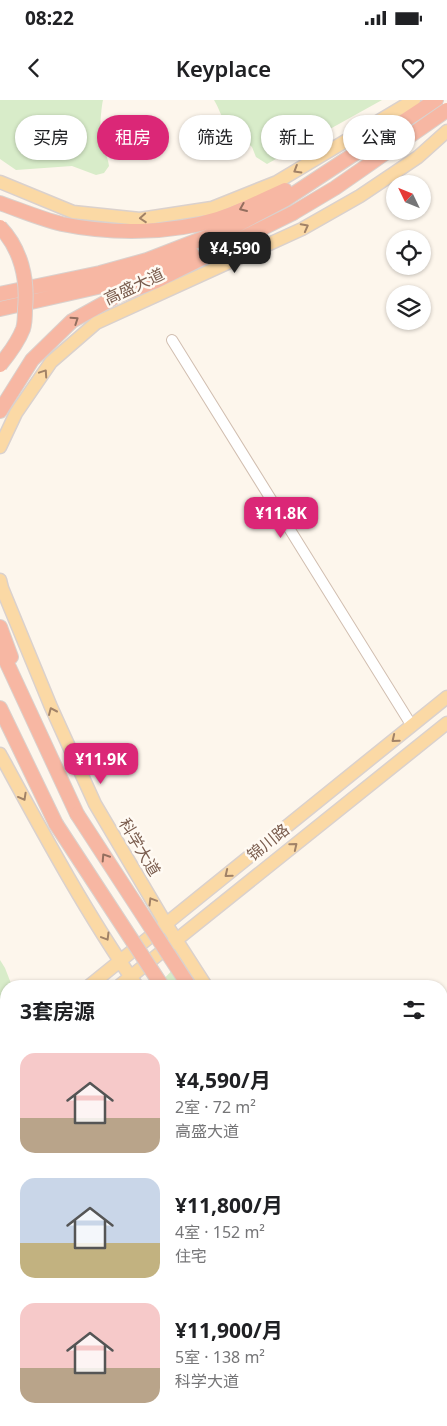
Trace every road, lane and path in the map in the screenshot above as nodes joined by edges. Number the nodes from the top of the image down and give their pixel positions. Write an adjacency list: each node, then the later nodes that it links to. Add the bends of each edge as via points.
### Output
1 (414, 100): 6 (main road, one-way to 6, via 277,182 212,208 140,219 73,212)
2 (437, 100): 4 (main road, via 446,109); 5 (highway, 高盛大道)
3 (447, 110): 9 (highway, 高盛大道, bridge, via 336,188)
4 (445, 134): 20 (main road, 高盛大道, one-way to 4, via 51,362 96,323 302,229 360,196 418,157)
5 (320, 176): 10 (highway, one-way to 10); 12 (highway, 高盛大道, via 286,199)
6 (0, 182)
7 (0, 203): 10 (highway, via 61,223 104,230 175,228)
8 (0, 208): 10 (highway, via 46,226 91,238 140,239 177,233)
9 (293, 213): 12 (highway, 高盛大道); 16 (highway, one-way to 9, via 72,321 117,296 156,281)
10 (218, 219)
11 (0, 226): 17 (highway, bridge, via 10,237 23,268 27,292 24,328)
12 (148, 266): 13 (highway, 高盛大道); 14 (highway, 高盛大道, via 102,286)
13 (0, 294)
14 (0, 309)
15 (172, 340): 30 (street)
16 (32, 360): 18 (highway); 19 (highway)
17 (0, 365)
18 (0, 391)
19 (0, 411)
20 (16, 413): 21 (main road); 22 (main road)
21 (0, 428)
22 (0, 447)
23 (0, 580): 32 (main road, 科学大道, one-way to 23, via 95,804 51,707)
24 (0, 626): 28 (highway)
25 (0, 648): 28 (highway, 科学大道)
26 (447, 697): 30 (main road, 锦川路)
27 (0, 708): 38 (highway, bridge, via 56,824)
28 (32, 714): 39 (highway, 科学大道, one-way to 28, bridge, via 77,814)
29 (447, 723): 33 (main road, 锦川路, one-way to 29)
30 (412, 726): 32 (main road, 锦川路, one-way to 32)
31 (0, 754): 34 (main road, one-way to 34)
32 (166, 924): 33 (main road, 科学大道); 34 (main road, 锦川路)
33 (176, 940): 37 (main road, 锦川路); 40 (main road, 科学大道)
34 (120, 961): 35 (main road, 锦川路); 36 (main road)
35 (96, 980)
36 (133, 980)
37 (136, 980)
38 (158, 980)
39 (184, 980)
40 (202, 980)

